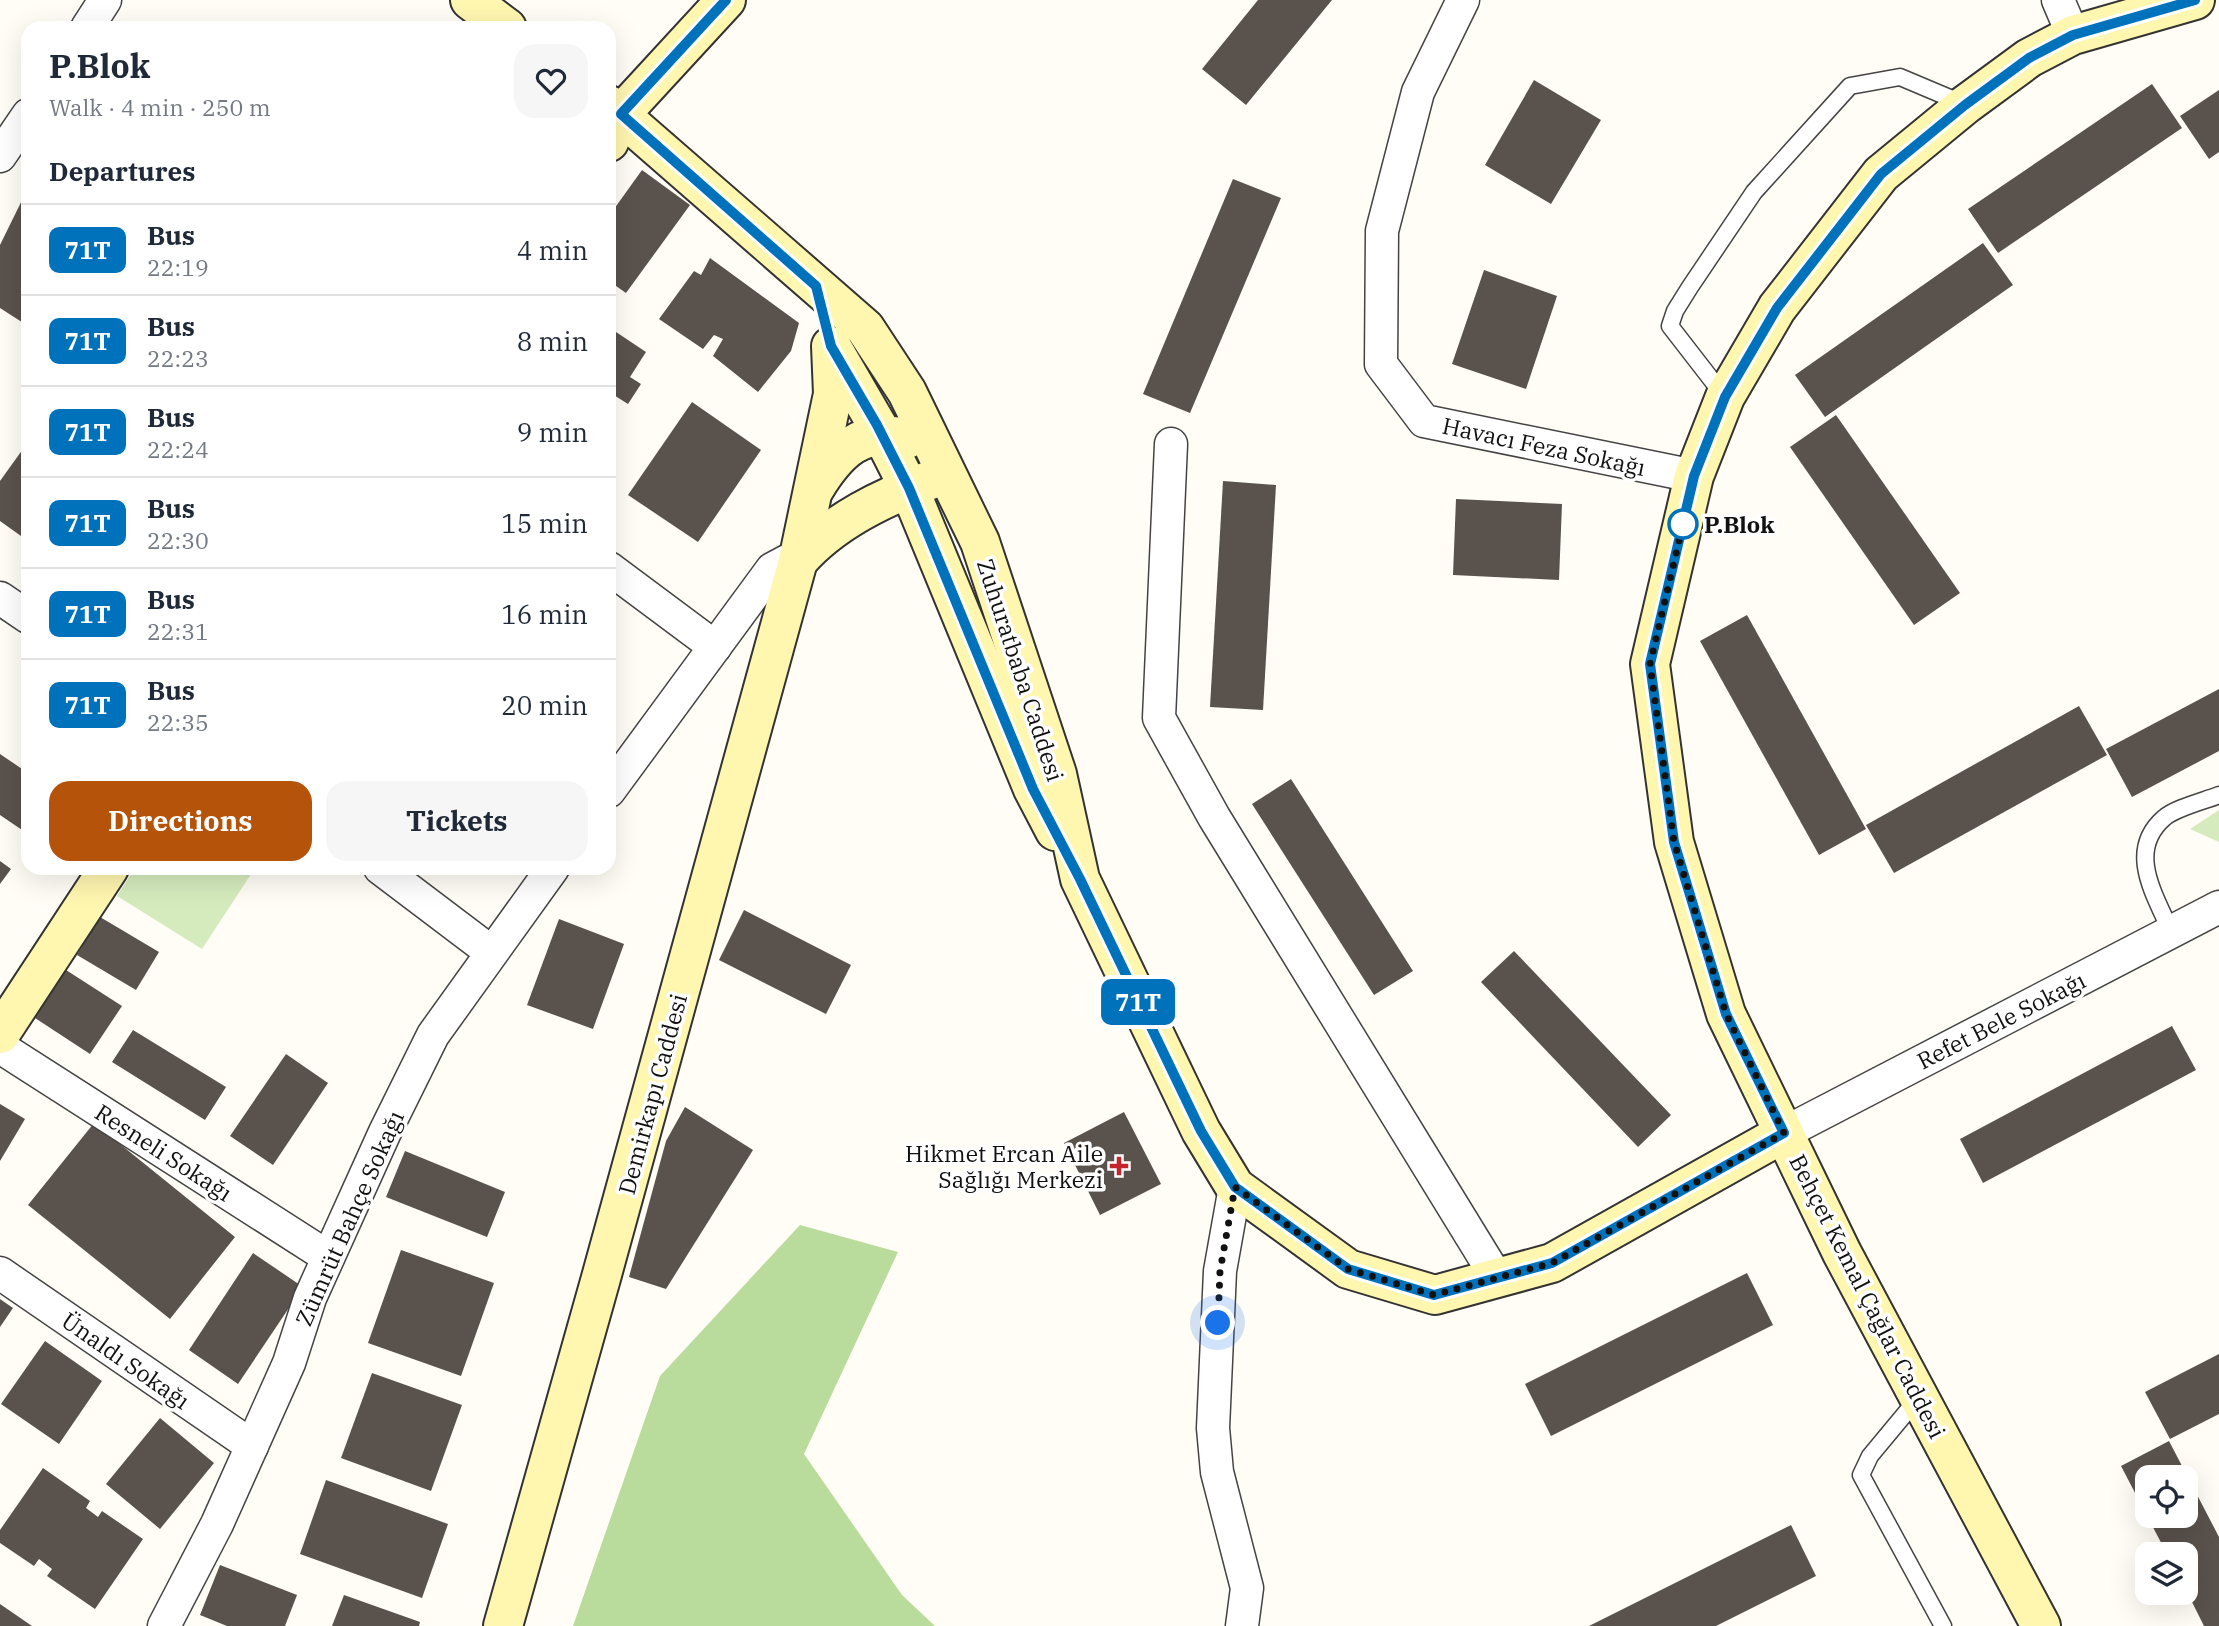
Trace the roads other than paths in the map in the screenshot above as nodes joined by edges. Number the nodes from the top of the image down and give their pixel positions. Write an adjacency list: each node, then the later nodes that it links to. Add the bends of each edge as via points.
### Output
1 (105, 0): 7 (street)
2 (470, 0): 8 (street)
3 (726, 0): 11 (street)
4 (1463, 0): 21 (street, Havacı Feza Sokağı, via 1418,92 1382,231 1381,364 1423,421)
5 (2058, 0): 9 (street)
6 (2195, 0): 9 (street, Behçet Kemal Çağlar Caddesi)
7 (91, 21)
8 (498, 21)
9 (2073, 35): 10 (street, Behçet Kemal Çağlar Caddesi, via 2029,58)
10 (1965, 105): 17 (street, Behçet Kemal Çağlar Caddesi, via 1881,174 1777,308); 17 (lane, via 1899,77 1850,86 1754,192 1690,287 1670,326)
11 (616, 117)
12 (616, 122): 15 (street, Zuhuratbaba Caddesi)
13 (21, 132): 14 (street)
14 (11, 156)
15 (816, 286): 16 (street); 20 (street, Zuhuratbaba Caddesi, via 865,328 907,392)
16 (831, 346): 18 (street); 23 (street, Demirkapı Caddesi, via 833,394)
17 (1725, 397): 21 (street, Behçet Kemal Çağlar Caddesi)
18 (882, 434): 20 (street, via 904,438); 22 (street); 23 (street, via 843,451)
19 (1171, 444): 44 (street, via 1159,718 1221,829)
20 (941, 463): 22 (street); 34 (street, Zuhuratbaba Caddesi, via 980,542 1056,774)
21 (1694, 476): 40 (street, Behçet Kemal Çağlar Caddesi, via 1650,664 1674,842 1726,1014)
22 (909, 488): 24 (street, via 837,526); 34 (street, via 1033,789)
23 (812, 493): 24 (street, Demirkapı Caddesi)
24 (798, 561): 28 (street, via 772,569); 48 (street, Demirkapı Caddesi)
25 (616, 573): 28 (street)
26 (0, 598): 27 (street)
27 (21, 612)
28 (715, 647): 29 (street)
29 (616, 781)
30 (2219, 795): 36 (lane, via 2165,817 2149,836 2145,872)
31 (104, 875): 38 (street)
32 (389, 875): 37 (street)
33 (548, 875): 37 (street, Zümrüt Bahçe Sokağı)
34 (1080, 879): 41 (street, Zuhuratbaba Caddesi, via 1201,1131)
35 (2219, 907): 36 (street, Refet Bele Sokağı)
36 (2171, 932): 40 (street, Refet Bele Sokağı)
37 (491, 952): 42 (street, Zümrüt Bahçe Sokağı, via 432,1035)
38 (0, 1034)
39 (0, 1047): 42 (street, Resneli Sokağı)
40 (1784, 1133): 44 (street, Zuhuratbaba Caddesi, via 1552,1263); 45 (street, Behçet Kemal Çağlar Caddesi)
41 (1235, 1187): 44 (street, Zuhuratbaba Caddesi, via 1348,1269 1434,1295); 49 (street, via 1220,1271 1213,1428 1217,1472 1247,1588)
42 (328, 1257): 46 (street, Zümrüt Bahçe Sokağı)
43 (0, 1273): 46 (street, Ünaldı Sokağı)
44 (1497, 1278)
45 (1919, 1397): 50 (lane, via 1870,1456 1861,1475); 51 (street, Behçet Kemal Çağlar Caddesi)
46 (252, 1446): 47 (street, Zümrüt Bahçe Sokağı)
47 (164, 1626)
48 (503, 1626)
49 (1242, 1626)
50 (1943, 1626)
51 (2041, 1626)

